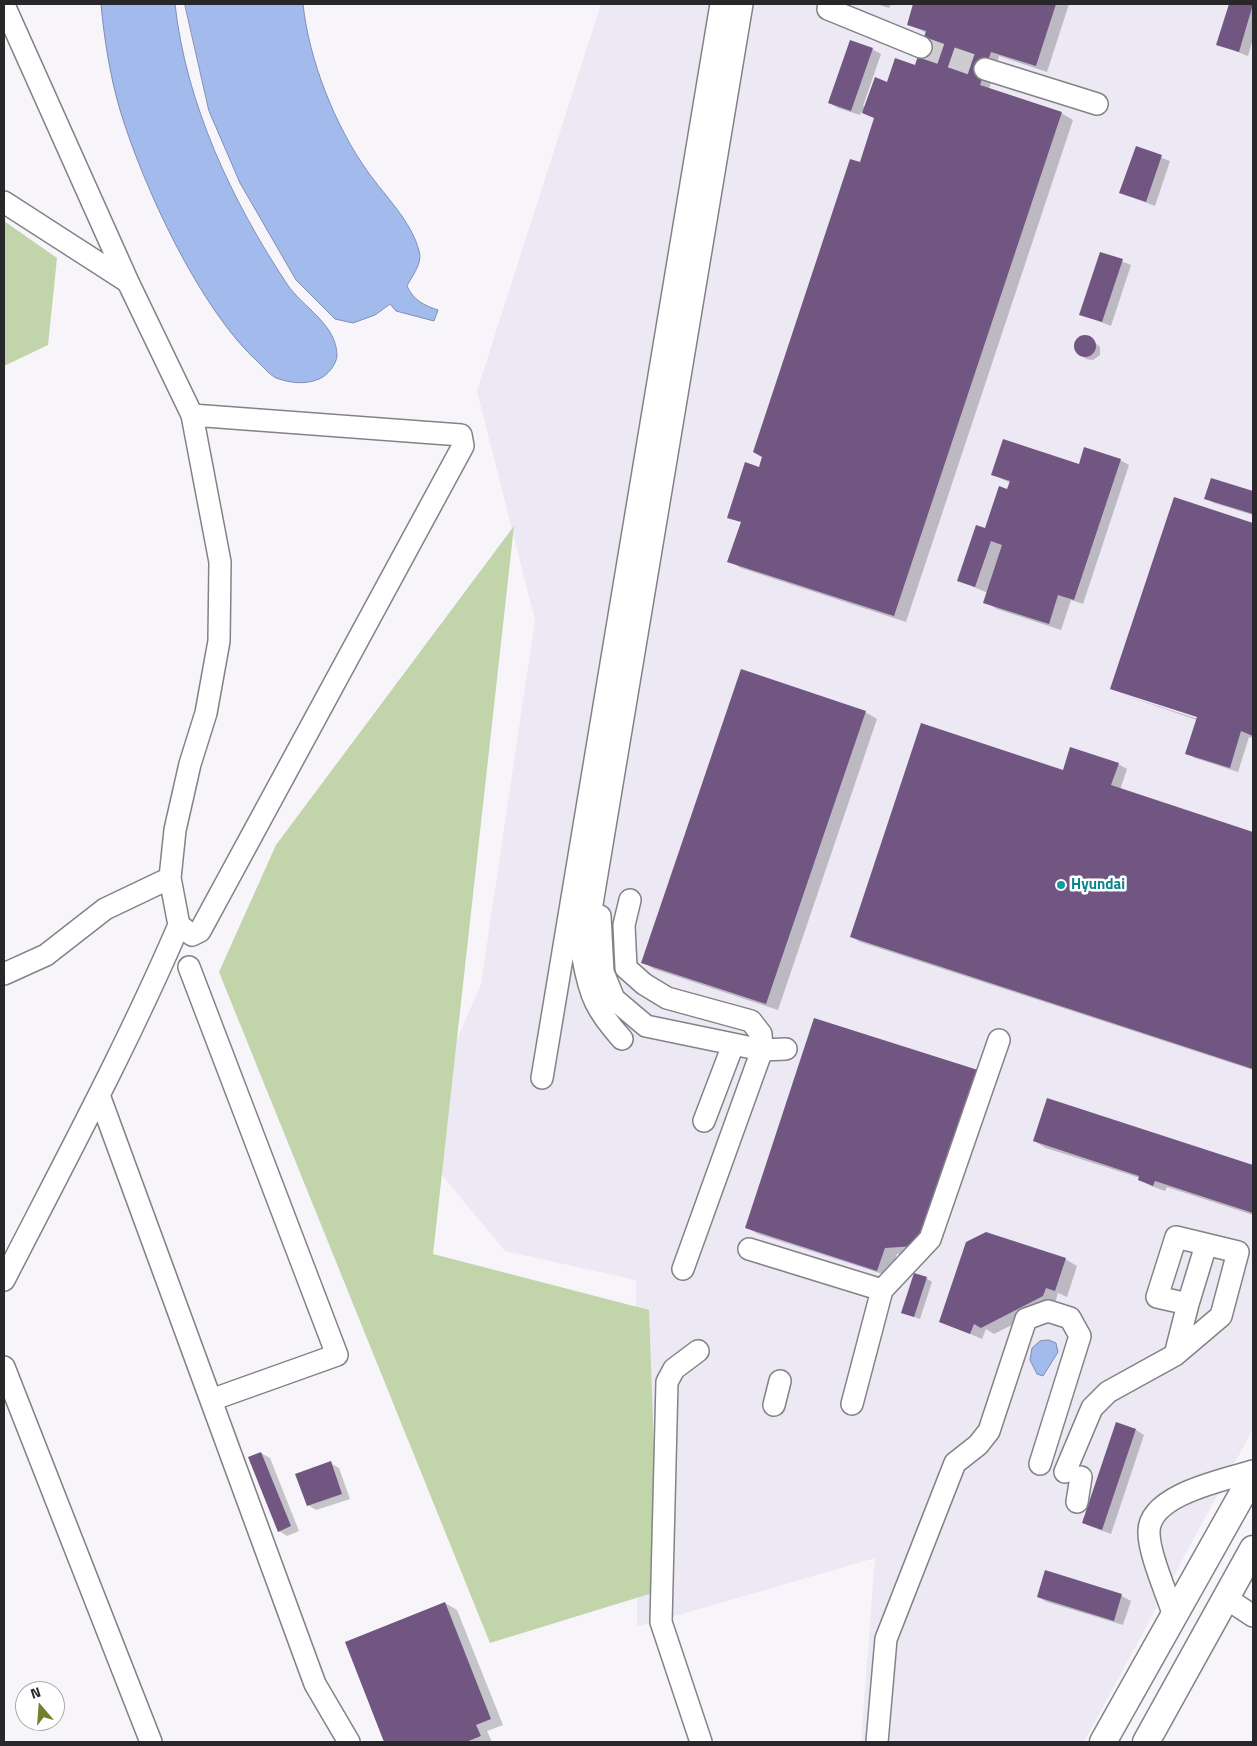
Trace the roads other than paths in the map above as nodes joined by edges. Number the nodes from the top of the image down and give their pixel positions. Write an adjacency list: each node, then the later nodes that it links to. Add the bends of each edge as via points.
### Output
1 (721, 4): 22 (street)
2 (742, 4): 11 (street)
3 (4, 5): 9 (street)
4 (828, 8): 5 (street)
5 (921, 47)
6 (985, 69): 7 (street)
7 (1097, 104)
8 (4, 202): 9 (street)
9 (128, 282): 10 (street)
10 (192, 415): 12 (street, via 220,562 220,641 206,712 175,830); 14 (street, via 460,436 463,446 200,931 192,934)
11 (610, 795): 17 (street, via 583,958 588,988 602,1016); 19 (street, via 611,853 599,920 603,972 614,999 646,1026)
12 (170, 878): 14 (street); 16 (street, via 105,909 46,955)
13 (630, 900): 21 (street, via 624,925 626,968 667,998 751,1021 761,1034)
14 (179, 925): 23 (street)
15 (190, 967): 35 (street, via 337,1355)
16 (4, 974)
17 (622, 1039)
18 (999, 1040): 29 (street, via 930,1239)
19 (733, 1045): 21 (street); 24 (street)
20 (786, 1049): 21 (street)
21 (762, 1050): 27 (street)
22 (542, 1078)
23 (99, 1095): 28 (street); 35 (street)
24 (704, 1121)
25 (1206, 1245): 30 (street); 30 (street, via 1176,1237 1157,1297); 32 (street, via 1238,1252 1221,1316)
26 (749, 1249): 29 (street)
27 (683, 1269)
28 (4, 1280)
29 (882, 1290): 36 (street)
30 (1188, 1304): 32 (street)
31 (698, 1351): 47 (street, via 674,1368 666,1382 661,1622)
32 (1175, 1355): 40 (street, via 1108,1392 1092,1408 1073,1475)
33 (4, 1367): 45 (street)
34 (780, 1381): 37 (street)
35 (210, 1400): 46 (street, via 315,1684)
36 (852, 1404)
37 (774, 1405)
38 (1040, 1464): 48 (street, via 1080,1336 1070,1318 1048,1311 1026,1319 989,1431 978,1445 955,1463 886,1639)
39 (1253, 1473): 43 (main road); 43 (street, via 1190,1492 1156,1511 1148,1529 1150,1544)
40 (1077, 1502)
41 (1253, 1549): 42 (main road)
42 (1226, 1598): 44 (street); 50 (main road)
43 (1174, 1616): 49 (main road)
44 (1253, 1616)
45 (150, 1742)
46 (349, 1742)
47 (701, 1742)
48 (877, 1742)
49 (1104, 1742)
50 (1146, 1742)

